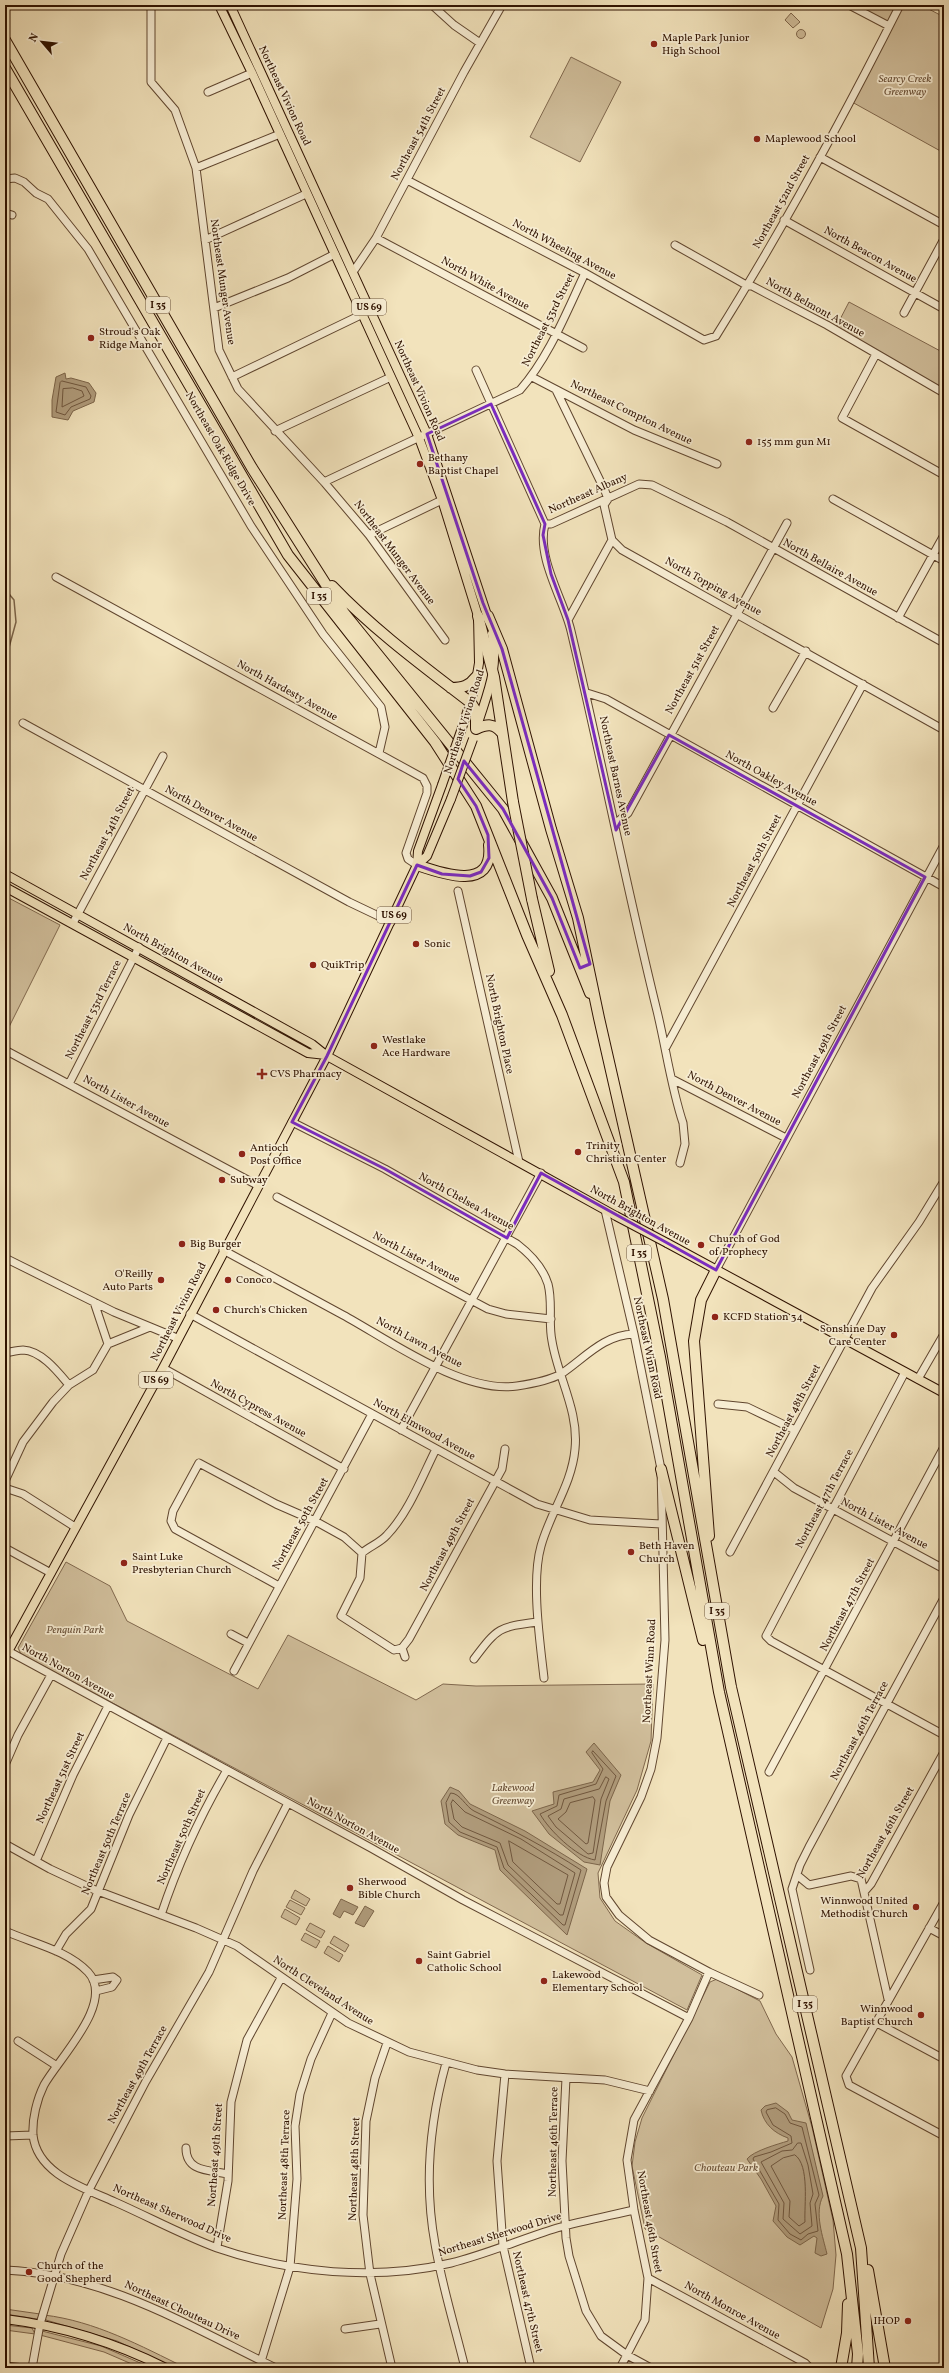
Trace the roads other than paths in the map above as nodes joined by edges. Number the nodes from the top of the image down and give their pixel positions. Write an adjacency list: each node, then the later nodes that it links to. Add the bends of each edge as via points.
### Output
1 (151, 5): 16 (street, Northeast Munger Avenue, via 151,82 175,110)
2 (230, 5): 27 (main road, Northeast Vivion Road / US 69)
3 (432, 5): 10 (street, via 454,25)
4 (502, 5): 10 (street, Northeast 54th Street)
5 (849, 5): 8 (street)
6 (900, 5): 8 (street, Northeast 52nd Street)
7 (220, 7): 12 (main road, Northeast Vivion Road / US 69)
8 (889, 26): 15 (street, Northeast 52nd Street)
9 (5, 40): 65 (highway, I 35, via 252,468)
10 (480, 43): 18 (street, Northeast 54th Street)
11 (5, 68): 92 (highway, I 35, via 288,555 435,742 476,806)
12 (252, 73): 13 (street); 14 (main road, Northeast Vivion Road / US 69)
13 (208, 92)
14 (280, 134): 16 (street); 19 (main road, Northeast Vivion Road / US 69)
15 (820, 157): 20 (street, Northeast 52nd Street); 21 (street)
16 (196, 168): 24 (street, Northeast Munger Avenue)
17 (5, 179): 87 (street, Northeast Oak Ridge Drive, via 15,178 48,198 88,249 252,526 323,634 382,707 385,727)
18 (408, 180): 22 (street, Northeast 54th Street); 28 (street, North Wheeling Avenue)
19 (306, 194): 24 (street); 26 (main road, Northeast Vivion Road / US 69)
20 (784, 220): 29 (street, Northeast 52nd Street); 30 (street, North Beacon Avenue)
21 (944, 225)
22 (376, 238): 27 (street, Northeast 54th Street); 36 (street, North White Avenue)
23 (944, 239): 30 (street)
24 (205, 240): 31 (street, Northeast Munger Avenue)
25 (675, 245): 29 (street, North Belmont Avenue)
26 (335, 254): 31 (street, via 288,278); 35 (main road, Northeast Vivion Road / US 69)
27 (353, 272): 33 (main road, Northeast Vivion Road / US 69)
28 (585, 273): 36 (street, Northeast 53rd Street); 37 (street, North Wheeling Avenue)
29 (748, 286): 37 (street, Northeast 52nd Street, via 716,336); 39 (street, North Belmont Avenue)
30 (915, 293): 32 (street, North Beacon Avenue); 34 (street)
31 (214, 308): 41 (street, Northeast Munger Avenue, via 219,350)
32 (944, 309)
33 (371, 310): 35 (street); 48 (main road, Northeast Vivion Road / US 69)
34 (904, 313)
35 (362, 314): 41 (street); 42 (main road, Northeast Vivion Road / US 69)
36 (555, 335): 38 (street, North White Avenue); 43 (street, Northeast 53rd Street)
37 (708, 340)
38 (583, 348)
39 (876, 354): 45 (street, North Belmont Avenue); 51 (street, via 842,418)
40 (476, 370): 46 (street, Northeast Barnes Avenue)
41 (232, 377): 47 (street, Northeast Munger Avenue, via 238,389)
42 (391, 377): 47 (street); 49 (main road, Northeast Vivion Road / US 69)
43 (532, 377): 44 (street, Northeast Compton Avenue); 46 (street, via 520,390)
44 (556, 390): 50 (street, Northeast Compton Avenue, via 634,430); 53 (street)
45 (944, 393)
46 (491, 404): 48 (street); 58 (street, Northeast Barnes Avenue)
47 (275, 431): 52 (street, Northeast Munger Avenue)
48 (427, 434): 49 (street); 69 (main road, Northeast Vivion Road / US 69)
49 (419, 438): 52 (street); 55 (main road, Northeast Vivion Road / US 69)
50 (716, 464)
51 (944, 475)
52 (324, 482): 59 (street, Northeast Munger Avenue)
53 (608, 499): 56 (street, Northeast Albany, via 639,484 646,484 659,487); 58 (street, Northeast Albany, via 551,524); 61 (street, via 604,505)
54 (833, 499): 63 (street)
55 (442, 500): 59 (street); 68 (main road, Northeast Vivion Road / US 69)
56 (706, 512): 62 (street, North Bellaire Avenue)
57 (787, 523): 62 (street, Northeast 51st Street)
58 (545, 524): 71 (street, Northeast Barnes Avenue, via 545,547 552,580)
59 (369, 535): 72 (street, Northeast Munger Avenue)
60 (944, 535): 63 (street)
61 (612, 540): 67 (street, North Topping Avenue, via 622,550); 71 (street)
62 (771, 548): 67 (street, Northeast 51st Street); 70 (street, North Bellaire Avenue)
63 (933, 555): 64 (street); 70 (street)
64 (944, 561)
65 (316, 568): 78 (highway, via 349,603); 106 (highway, I 35, via 344,613 503,809 552,898)
66 (56, 577): 87 (street, North Hardesty Avenue)
67 (736, 613): 74 (street, North Topping Avenue); 86 (street, Northeast 51st Street)
68 (478, 616): 75 (main road, Northeast Vivion Road / US 69); 76 (highway)
69 (488, 616): 76 (main road, Northeast Vivion Road / US 69, via 494,644); 106 (highway, via 502,649 578,918)
70 (898, 618): 73 (street, North Bellaire Avenue)
71 (568, 620): 79 (street, Northeast Barnes Avenue)
72 (445, 640)
73 (944, 643)
74 (806, 651): 77 (street, North Topping Avenue); 81 (street)
75 (476, 677): 78 (highway, via 471,684 462,688); 80 (main road, Northeast Vivion Road / US 69)
76 (494, 678): 84 (highway); 85 (main road, Northeast Vivion Road / US 69)
77 (863, 684): 83 (street, North Topping Avenue); 90 (street, Northeast 50th Street)
78 (452, 688): 80 (highway)
79 (587, 693): 86 (street, North Oakley Avenue, via 606,699); 91 (street, Northeast Barnes Avenue)
80 (471, 702): 85 (highway, via 476,711); 94 (main road, Northeast Vivion Road / US 69, bridge, via 418,851)
81 (773, 708)
82 (23, 723): 89 (street, North Denver Avenue)
83 (944, 730)
84 (502, 733): 85 (highway, via 494,725 486,725); 105 (highway, bridge, via 543,951)
85 (474, 734): 94 (main road, Northeast Vivion Road / US 69, bridge, via 427,856)
86 (670, 735): 90 (street, North Oakley Avenue); 91 (street, Northeast 51st Street, via 628,813)
87 (379, 753): 94 (street, North Hardesty Avenue, via 420,776 426,783 427,792 406,853 408,859)
88 (163, 756): 89 (street, Northeast 54th Street)
89 (144, 790): 100 (street, Northeast 54th Street); 101 (street, North Denver Avenue, via 349,902)
90 (796, 806): 96 (street, North Oakley Avenue); 107 (street, Northeast 50th Street)
91 (615, 824): 107 (street, Northeast Barnes Avenue)
92 (488, 835): 94 (highway, via 488,861 484,869 477,874 453,876); 105 (highway, I 35)
93 (944, 845): 96 (street, Northeast 49th Street)
94 (418, 866): 101 (main road, Northeast Vivion Road / US 69)
95 (5, 874): 100 (main road, North Brighton Avenue)
96 (925, 877): 98 (street, North Oakley Avenue); 113 (street, Northeast 49th Street)
97 (5, 887): 102 (main road, North Brighton Avenue)
98 (944, 887)
99 (458, 891): 114 (street, North Brighton Place)
100 (78, 914): 102 (street, Northeast 54th Street); 103 (main road, North Brighton Avenue)
101 (391, 922): 109 (main road, Northeast Vivion Road / US 69)
102 (73, 923): 104 (main road, North Brighton Avenue)
103 (139, 948): 104 (street, Northeast 53rd Terrace); 109 (main road, North Brighton Avenue, via 312,1044)
104 (134, 956): 109 (main road, North Brighton Avenue, via 308,1052); 111 (street, Northeast 53rd Terrace)
105 (562, 1015): 181 (highway, I 35, via 624,1182 660,1357)
106 (598, 1018): 167 (highway, I 35, via 663,1299)
107 (666, 1047): 110 (street, Northeast Barnes Avenue)
108 (5, 1050): 111 (street, North Lister Avenue)
109 (327, 1056): 112 (main road, Northeast Vivion Road / US 69); 114 (main road, North Brighton Avenue)
110 (672, 1079): 113 (street, North Denver Avenue); 115 (street, Northeast Barnes Avenue, via 683,1123 685,1144)
111 (69, 1084): 118 (street, North Lister Avenue)
112 (292, 1122): 118 (main road, Northeast Vivion Road / US 69); 121 (street, North Chelsea Avenue, via 385,1169)
113 (786, 1138): 124 (street, Northeast 49th Street)
114 (519, 1162): 116 (main road, North Brighton Avenue)
115 (680, 1163)
116 (540, 1173): 120 (main road, North Brighton Avenue); 121 (street)
117 (944, 1181): 133 (street, Northeast 48th Street, via 919,1222 872,1288)
118 (257, 1185): 122 (main road, Northeast Vivion Road / US 69)
119 (277, 1197): 125 (street, North Lister Avenue)
120 (605, 1210): 124 (main road, North Brighton Avenue, bridge); 130 (street, Northeast Winn Road)
121 (507, 1238): 125 (street); 128 (street, North Chelsea Avenue, via 529,1253 544,1275 551,1299)
122 (223, 1250): 127 (main road, Northeast Vivion Road / US 69); 136 (street, North Lawn Avenue)
123 (5, 1258): 126 (street)
124 (716, 1270): 133 (main road, North Brighton Avenue); 167 (highway, via 701,1300 694,1341)
125 (472, 1301): 128 (street, North Lister Avenue, via 506,1314); 136 (street)
126 (94, 1302): 129 (street); 134 (street)
127 (190, 1314): 132 (main road, Northeast Vivion Road / US 69); 144 (street, North Elmwood Avenue)
128 (551, 1319): 139 (street, North Chelsea Avenue, via 551,1334)
129 (150, 1327): 132 (street); 134 (street)
130 (634, 1334): 139 (street, North Lawn Avenue, via 617,1336 602,1344); 151 (street, Northeast Winn Road)
131 (944, 1334): 140 (street)
132 (177, 1338): 137 (main road, Northeast Vivion Road / US 69)
133 (844, 1339): 138 (main road, North Brighton Avenue); 146 (street, Northeast 48th Street)
134 (108, 1344): 141 (street, via 93,1370)
135 (5, 1353): 141 (street, via 23,1350 32,1352 51,1365)
136 (435, 1366): 139 (street, North Lawn Avenue, via 468,1379 500,1386 524,1385); 145 (street)
137 (162, 1368): 150 (street, North Cypress Avenue); 160 (main road, Northeast Vivion Road / US 69)
138 (905, 1372): 140 (main road, North Brighton Avenue); 156 (street, Northeast 47th Terrace)
139 (559, 1375): 157 (street, via 568,1393 574,1415 575,1450 568,1478)
140 (918, 1379): 142 (main road, North Brighton Avenue)
141 (69, 1385): 153 (street, via 30,1432)
142 (944, 1393)
143 (718, 1404): 146 (street, via 747,1407)
144 (372, 1414): 145 (street, North Elmwood Avenue); 150 (street, Northeast 50th Street)
145 (401, 1430): 148 (street, North Elmwood Avenue)
146 (795, 1430): 152 (street, Northeast 48th Street)
147 (944, 1447): 161 (street, Northeast 47th Street)
148 (436, 1449): 154 (street, North Elmwood Avenue); 164 (street, via 392,1529 381,1542)
149 (505, 1449): 154 (street, Northeast 49th Street, via 502,1469)
150 (344, 1468): 158 (street, Northeast 50th Street)
151 (661, 1469): 159 (street, Northeast Winn Road); 181 (highway, via 710,1673)
152 (774, 1472): 156 (street, North Lister Avenue, via 794,1488); 163 (street, Northeast 48th Street)
153 (5, 1481)
154 (494, 1481): 157 (street, North Elmwood Avenue); 173 (street, Northeast 49th Street)
155 (5, 1488): 160 (street, via 34,1500)
156 (832, 1509): 161 (street, North Lister Avenue); 177 (street, Northeast 47th Terrace, via 766,1636)
157 (554, 1510): 159 (street, North Elmwood Avenue, via 590,1520); 170 (street, via 538,1559)
158 (315, 1521): 164 (street, via 350,1540); 168 (street, Northeast 50th Street); 168 (street, via 276,1504 198,1460 172,1511 171,1522 175,1529)
159 (661, 1524): 204 (street, Northeast Winn Road, via 665,1640 657,1738 651,1769 641,1797 607,1867 604,1883 606,1897 619,1915 649,1940)
160 (76, 1527): 166 (main road, Northeast Vivion Road / US 69)
161 (894, 1541): 165 (street, North Lister Avenue); 177 (street, Northeast 47th Street)
162 (5, 1548): 166 (street)
163 (730, 1552)
164 (362, 1553): 173 (street, via 360,1578 341,1616 394,1650)
165 (944, 1569)
166 (51, 1573): 174 (main road, Northeast Vivion Road / US 69)
167 (712, 1580): 231 (highway, I 35, via 730,1687)
168 (279, 1586): 172 (street, Northeast 50th Street)
169 (944, 1598): 182 (street, Northeast 46th Terrace)
170 (538, 1622): 176 (street, via 508,1626 492,1634); 180 (street)
171 (231, 1634): 172 (street)
172 (248, 1643): 178 (street, Northeast 50th Street)
173 (402, 1648): 175 (street)
174 (7, 1654): 179 (street, North Norton Avenue)
175 (405, 1657)
176 (474, 1659)
177 (825, 1670): 182 (street); 189 (street, Northeast 47th Street)
178 (234, 1671)
179 (51, 1675): 183 (street, North Norton Avenue); 187 (street, via 18,1735)
180 (544, 1678)
181 (719, 1692): 232 (highway, I 35)
182 (888, 1704): 184 (street); 193 (street, Northeast 46th Terrace, via 809,1846)
183 (108, 1706): 185 (street, North Norton Avenue); 192 (street, Northeast 51st Street, via 73,1775)
184 (944, 1735)
185 (167, 1738): 188 (street, North Norton Avenue); 194 (street, Northeast 50th Terrace, via 129,1815)
186 (944, 1752): 195 (street, Northeast 46th Street, via 871,1884)
187 (5, 1765)
188 (227, 1770): 190 (street, North Norton Avenue); 197 (street, Northeast 50th Street, via 194,1832 171,1884)
189 (770, 1772)
190 (288, 1803): 201 (street, Northeast 49th Terrace, via 253,1871); 211 (street, North Norton Avenue, via 470,1904)
191 (5, 1844): 192 (street, North Cleveland Avenue)
192 (36, 1861): 194 (street, North Cleveland Avenue)
193 (797, 1875): 195 (street, via 809,1885 855,1877 861,1879); 203 (street, Northeast 46th Terrace, via 792,1889)
194 (99, 1891): 197 (street, North Cleveland Avenue); 202 (street, Northeast 50th Terrace, via 91,1909 66,1934)
195 (864, 1892): 209 (street, Northeast 46th Street)
196 (944, 1902): 198 (street)
197 (162, 1915): 201 (street, North Cleveland Avenue)
198 (929, 1928): 200 (street); 209 (street)
199 (5, 1931): 202 (street)
200 (944, 1936)
201 (223, 1940): 205 (street, North Cleveland Avenue, via 237,1946); 226 (street, Northeast 49th Terrace, via 209,1972 146,2081)
202 (56, 1951): 206 (street, via 82,1967)
203 (810, 1970)
204 (709, 1972): 208 (street, Northeast Winn Road); 211 (street, Northeast 46th Street)
205 (281, 1978): 210 (street, North Cleveland Avenue); 225 (street, Northeast 49th Street, via 245,2046 231,2102)
206 (93, 1980): 207 (street); 207 (street, via 113,1977 117,1980 112,1987)
207 (96, 1990): 217 (street, via 93,2010)
208 (759, 1994)
209 (888, 1999): 212 (street)
210 (332, 2013): 214 (street, North Cleveland Avenue); 234 (street, Northeast 48th Terrace, via 311,2059 297,2110 294,2143 297,2179)
211 (689, 2018): 220 (street, Northeast 46th Street)
212 (875, 2022): 215 (street); 223 (street, via 847,2073 846,2080 849,2085)
213 (18, 2041): 217 (street)
214 (387, 2043): 216 (street, North Cleveland Avenue); 236 (street, Northeast 48th Street, via 375,2078 366,2121 363,2215)
215 (944, 2059)
216 (446, 2063): 218 (street, North Cleveland Avenue); 233 (street, via 435,2113 430,2156 431,2214)
217 (58, 2066): 221 (street, via 45,2085 36,2107)
218 (505, 2074): 219 (street, North Cleveland Avenue); 229 (street, Northeast 47th Street, via 497,2161)
219 (566, 2078): 220 (street, North Cleveland Avenue, via 614,2082); 228 (street, Northeast 46th Terrace, via 562,2161)
220 (650, 2091): 227 (street, Northeast 46th Street, via 634,2120 627,2160)
221 (33, 2135): 222 (street); 226 (street, Northeast Sherwood Drive, via 40,2158 56,2172)
222 (5, 2136)
223 (944, 2136)
224 (186, 2148): 225 (street, via 186,2158 193,2166)
225 (228, 2174): 230 (street, Northeast 49th Street)
226 (89, 2190): 230 (street, Northeast Sherwood Drive); 237 (street, Northeast 49th Terrace, via 61,2254)
227 (634, 2210): 228 (street, Northeast Sherwood Drive); 238 (street, Northeast 46th Street)
228 (565, 2226): 229 (street, Northeast Sherwood Drive); 243 (street, Northeast 46th Terrace, via 569,2256 586,2311 601,2336)
229 (503, 2246): 233 (street, Northeast Sherwood Drive); 253 (street, Northeast 47th Street)
230 (217, 2248): 234 (street, Northeast Sherwood Drive)
231 (861, 2248): 258 (highway, I 35); 259 (highway, via 872,2288)
232 (847, 2254): 256 (highway, via 847,2319); 257 (highway, I 35, via 858,2354)
233 (439, 2265): 236 (street, Northeast Sherwood Drive); 252 (street)
234 (290, 2267): 236 (street, Northeast Sherwood Drive); 244 (street, Northeast 48th Terrace)
235 (5, 2270): 237 (street, Northeast Chouteau Drive)
236 (370, 2274): 241 (street, Northeast 48th Street)
237 (55, 2277): 240 (street, Northeast 49th Terrace); 244 (street, Northeast Chouteau Drive, via 98,2287 137,2301)
238 (648, 2278): 243 (street, Northeast 46th Street, via 645,2320); 246 (street, North Monroe Avenue)
239 (5, 2319): 240 (main road)
240 (40, 2324): 248 (street, Northeast 49th Terrace); 249 (main road, via 106,2342)
241 (380, 2324): 242 (street); 251 (street, Northeast 48th Street)
242 (345, 2329)
243 (627, 2355): 254 (street, Northeast 46th Street); 255 (street, Northeast 46th Terrace)
244 (260, 2364): 250 (street, Northeast Chouteau Drive)
245 (5, 2366): 247 (street)
246 (808, 2366)
247 (24, 2368)
248 (32, 2368)
249 (166, 2368)
250 (276, 2368)
251 (392, 2368)
252 (465, 2368)
253 (531, 2368)
254 (620, 2368)
255 (651, 2368)
256 (841, 2368)
257 (857, 2368)
258 (869, 2368)
259 (885, 2368)

